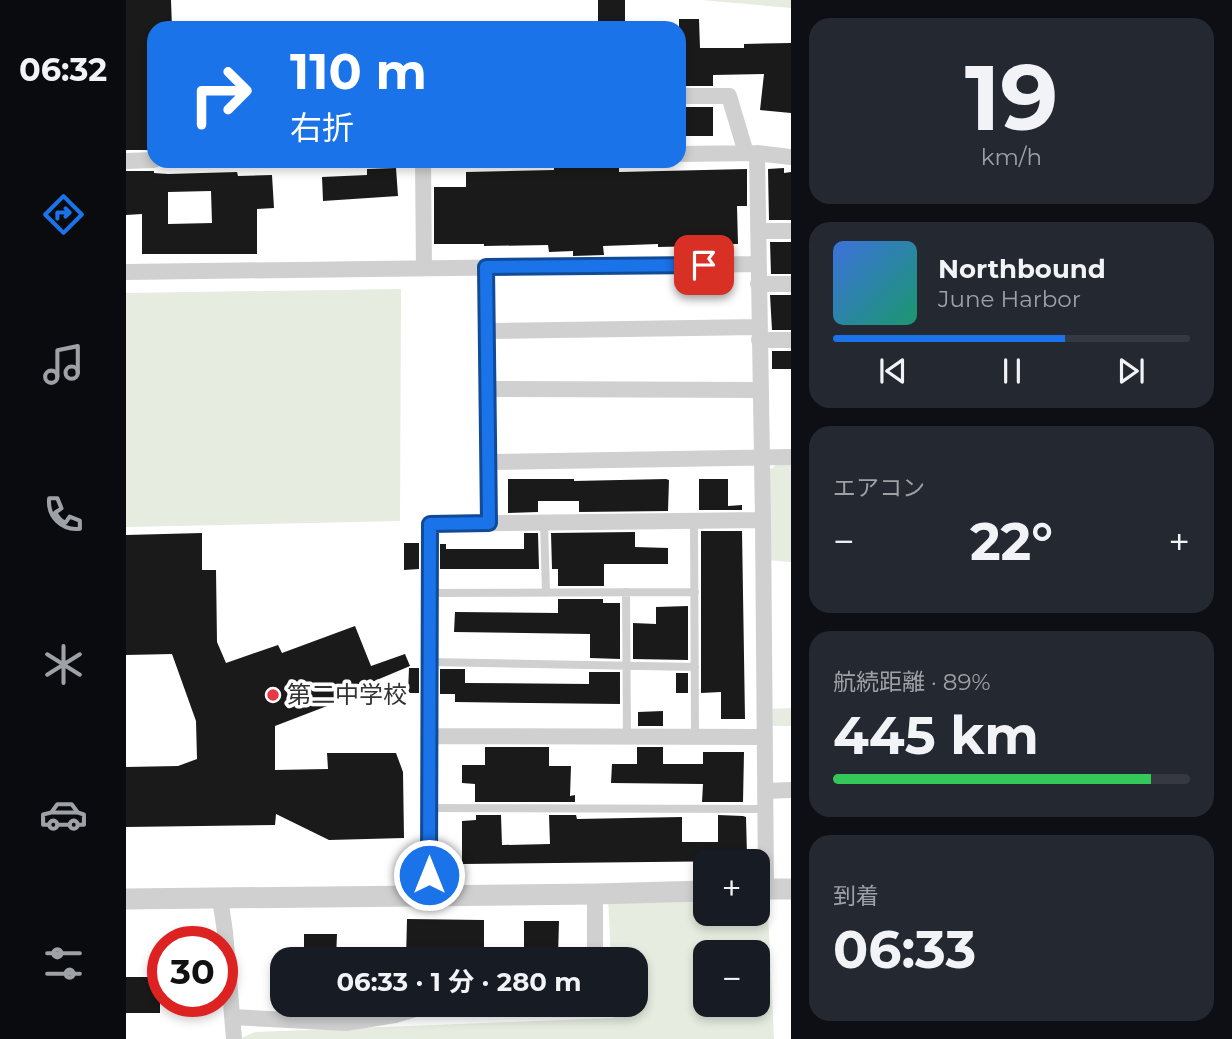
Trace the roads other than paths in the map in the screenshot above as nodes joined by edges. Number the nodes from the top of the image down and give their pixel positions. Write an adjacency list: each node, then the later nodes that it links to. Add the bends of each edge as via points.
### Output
1 (686, 96): 2 (street, via 730,96)
2 (752, 153): 3 (street); 4 (street); 8 (street)
3 (686, 154)
4 (791, 157)
5 (126, 160): 6 (street)
6 (147, 160)
7 (423, 168): 12 (street)
8 (758, 231): 9 (street); 10 (street)
9 (791, 231)
10 (758, 264): 11 (street); 14 (street)
11 (486, 267): 12 (street); 16 (street)
12 (424, 268): 13 (street)
13 (126, 272)
14 (758, 284): 15 (street); 17 (street)
15 (791, 284)
16 (488, 331): 17 (street); 19 (street)
17 (759, 333): 18 (street); 20 (street)
18 (791, 340)
19 (488, 389): 20 (street); 23 (street)
20 (760, 390): 21 (street)
21 (761, 457): 22 (street); 23 (street); 24 (street)
22 (791, 457)
23 (489, 462): 26 (street)
24 (763, 520): 25 (street); 38 (street)
25 (694, 521): 27 (street); 29 (lane)
26 (489, 523): 27 (street); 30 (street, via 430,524)
27 (544, 523): 31 (lane)
28 (626, 592): 29 (lane); 31 (lane); 33 (lane)
29 (695, 592): 34 (lane)
30 (430, 593): 31 (lane); 32 (street)
31 (546, 593)
32 (430, 662): 33 (lane); 35 (street)
33 (627, 665): 34 (lane); 36 (lane)
34 (695, 667): 37 (lane)
35 (429, 736): 36 (street); 41 (street)
36 (627, 737): 37 (street)
37 (695, 737): 38 (street)
38 (765, 737): 40 (street)
39 (791, 790): 40 (street)
40 (765, 791): 42 (street)
41 (429, 808): 42 (lane); 48 (street)
42 (765, 809): 43 (street)
43 (764, 849)
44 (770, 889): 45 (street)
45 (791, 889)
46 (693, 891): 47 (street)
47 (595, 894): 48 (street); 52 (street)
48 (429, 895): 49 (street)
49 (220, 898): 50 (street); 51 (street)
50 (126, 899)
51 (223, 926)
52 (596, 947)
53 (232, 1017): 54 (street, via 346,1023); 55 (street)
54 (383, 1017)
55 (234, 1039)

